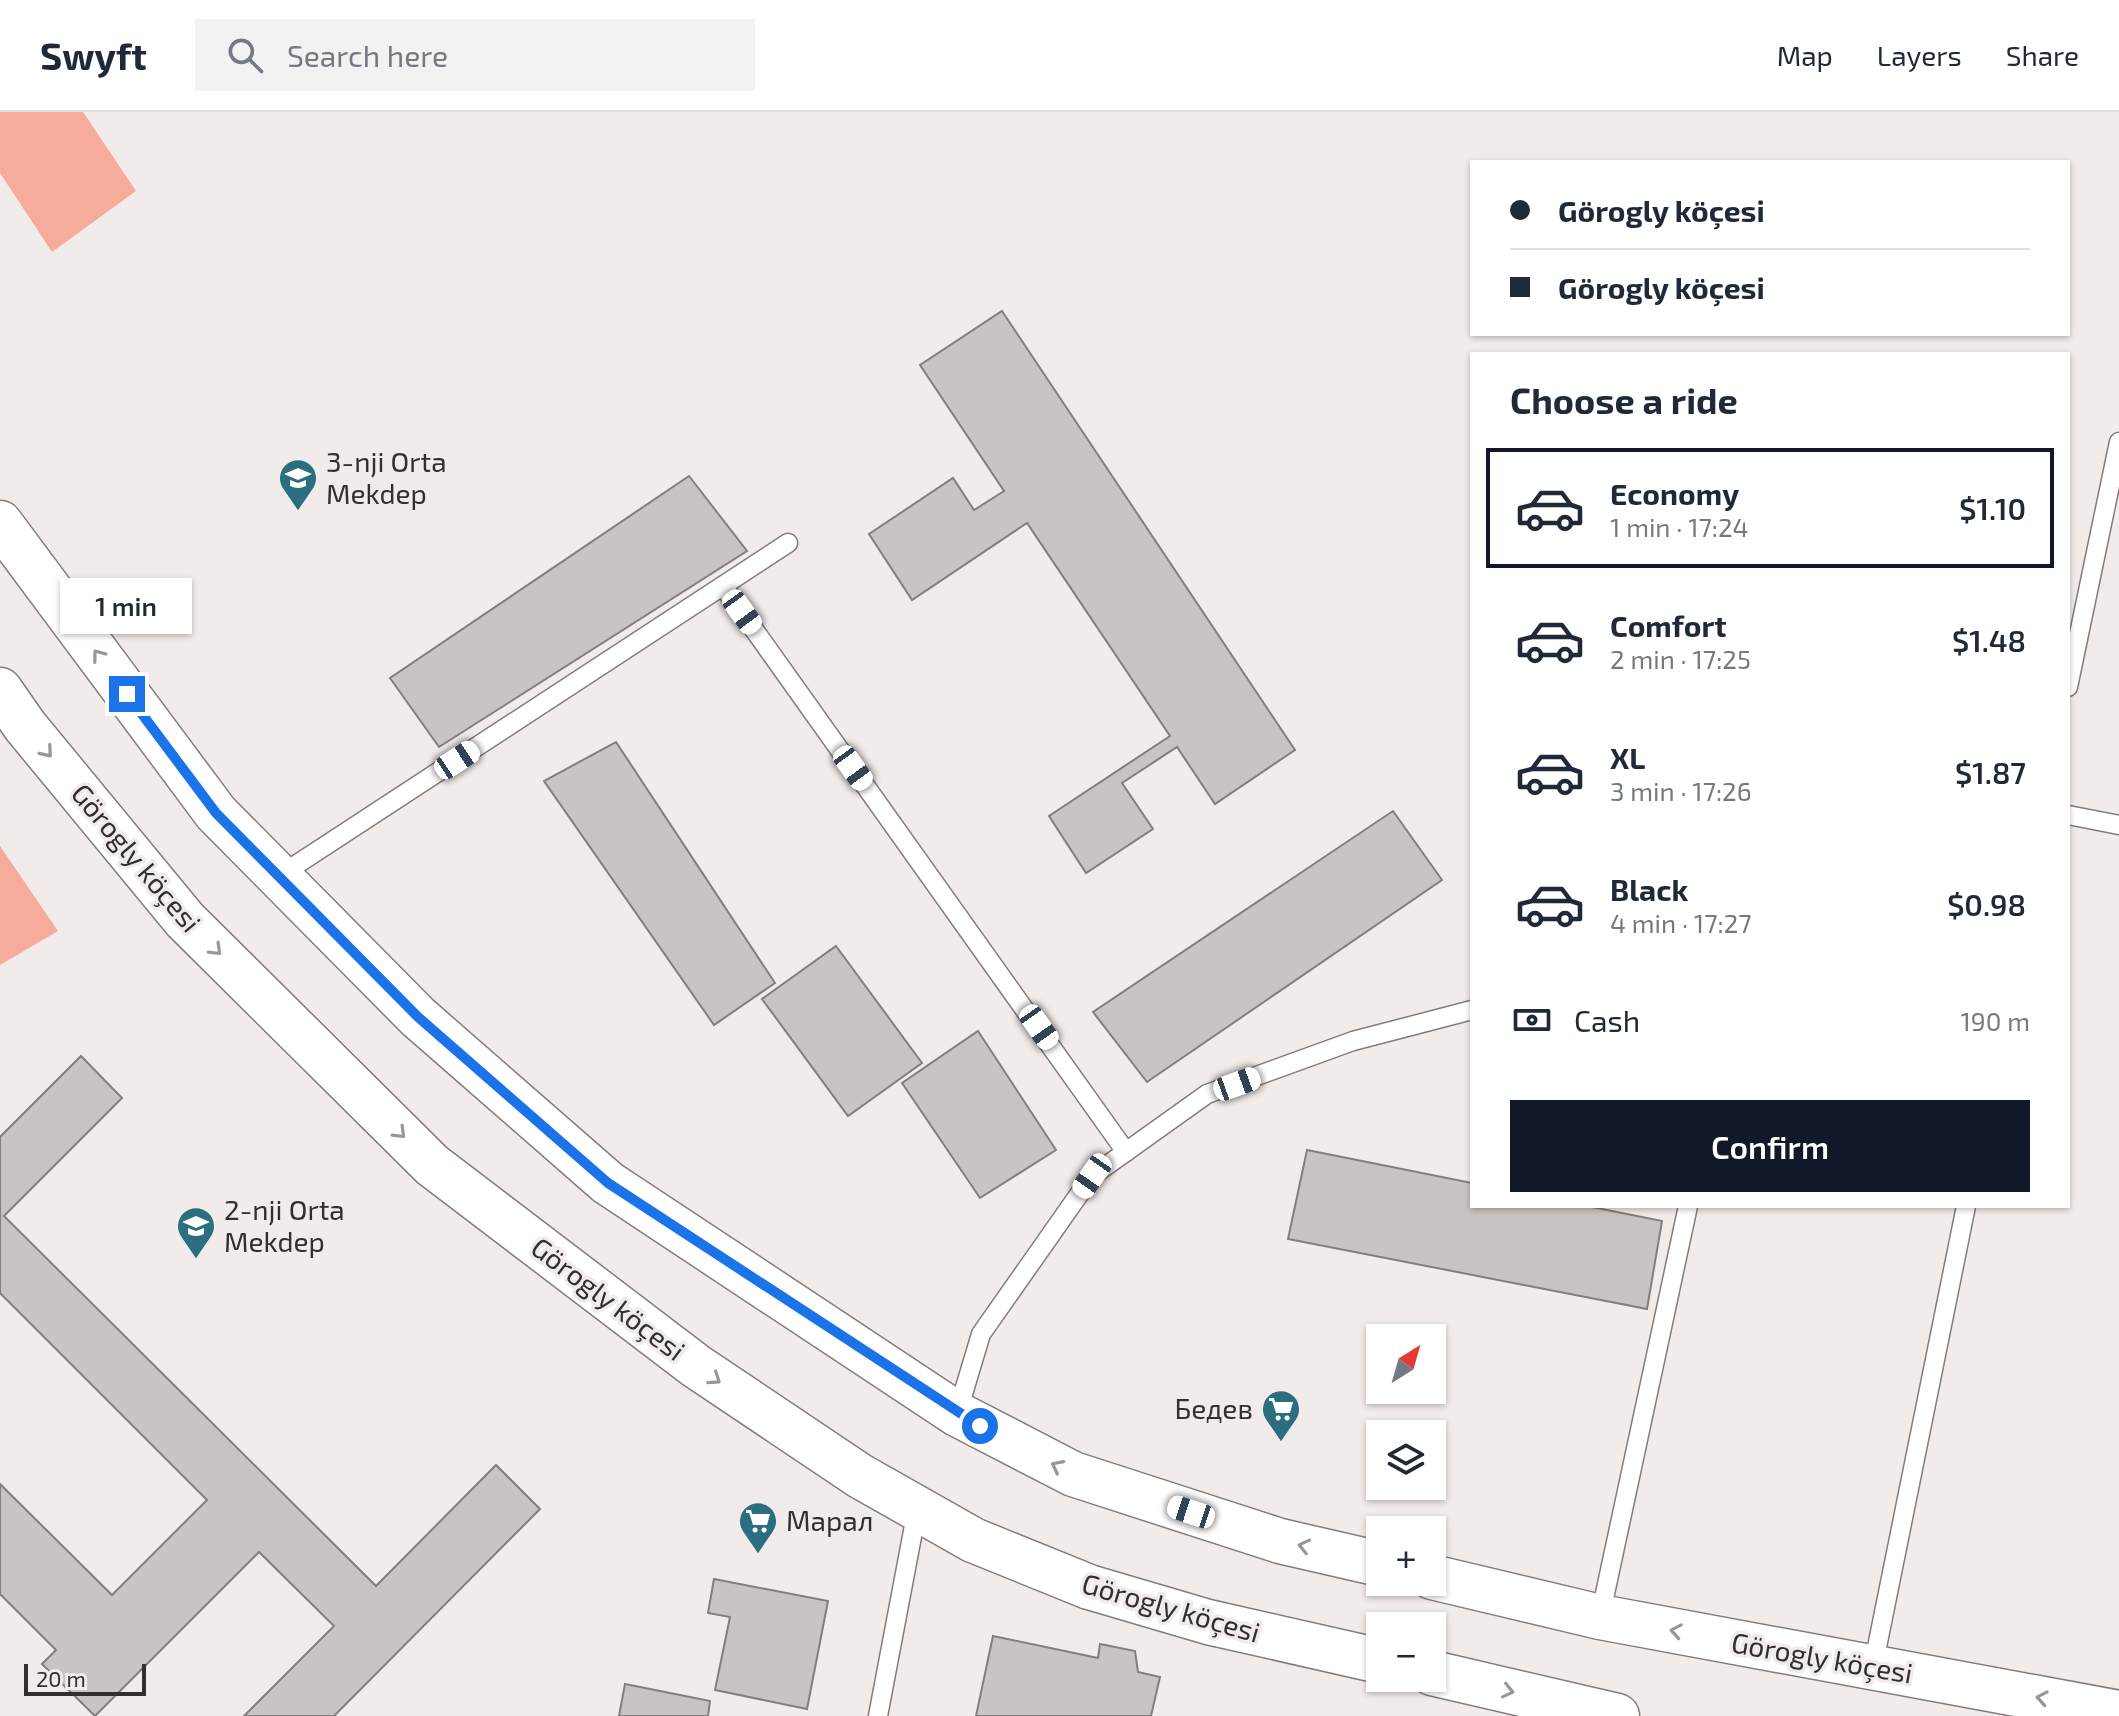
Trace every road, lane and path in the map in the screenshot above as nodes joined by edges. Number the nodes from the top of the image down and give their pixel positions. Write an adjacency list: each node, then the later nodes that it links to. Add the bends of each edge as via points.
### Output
1 (2119, 442): 5 (lane)
2 (0, 523): 9 (main road, one-way to 2, via 216,813)
3 (788, 543): 4 (lane)
4 (723, 586): 9 (lane); 11 (lane)
5 (2070, 677)
6 (0, 690): 15 (main road, Görogly köçesi, one-way to 15, via 185,920 432,1165 696,1366)
7 (2070, 815): 8 (lane)
8 (2119, 825)
9 (279, 876): 14 (main road, via 418,1017 608,1183)
10 (1470, 1011): 11 (lane, via 1353,1041 1207,1094)
11 (1126, 1152): 14 (lane, via 1092,1176 981,1334)
12 (1688, 1208): 18 (lane)
13 (1966, 1208): 20 (lane)
14 (957, 1414): 16 (main road, one-way to 14, via 1280,1541 1073,1474)
15 (917, 1510): 19 (main road, Görogly köçesi, via 973,1540 1089,1587 1208,1622); 23 (lane)
16 (1366, 1561)
17 (1446, 1580): 18 (main road, Görogly köçesi)
18 (1600, 1617): 20 (main road, Görogly köçesi, one-way to 18)
19 (1366, 1658)
20 (1873, 1667): 22 (main road, Görogly köçesi, one-way to 20)
21 (1446, 1676): 24 (main road, one-way to 24)
22 (2119, 1713)
23 (878, 1716)
24 (1617, 1716)

